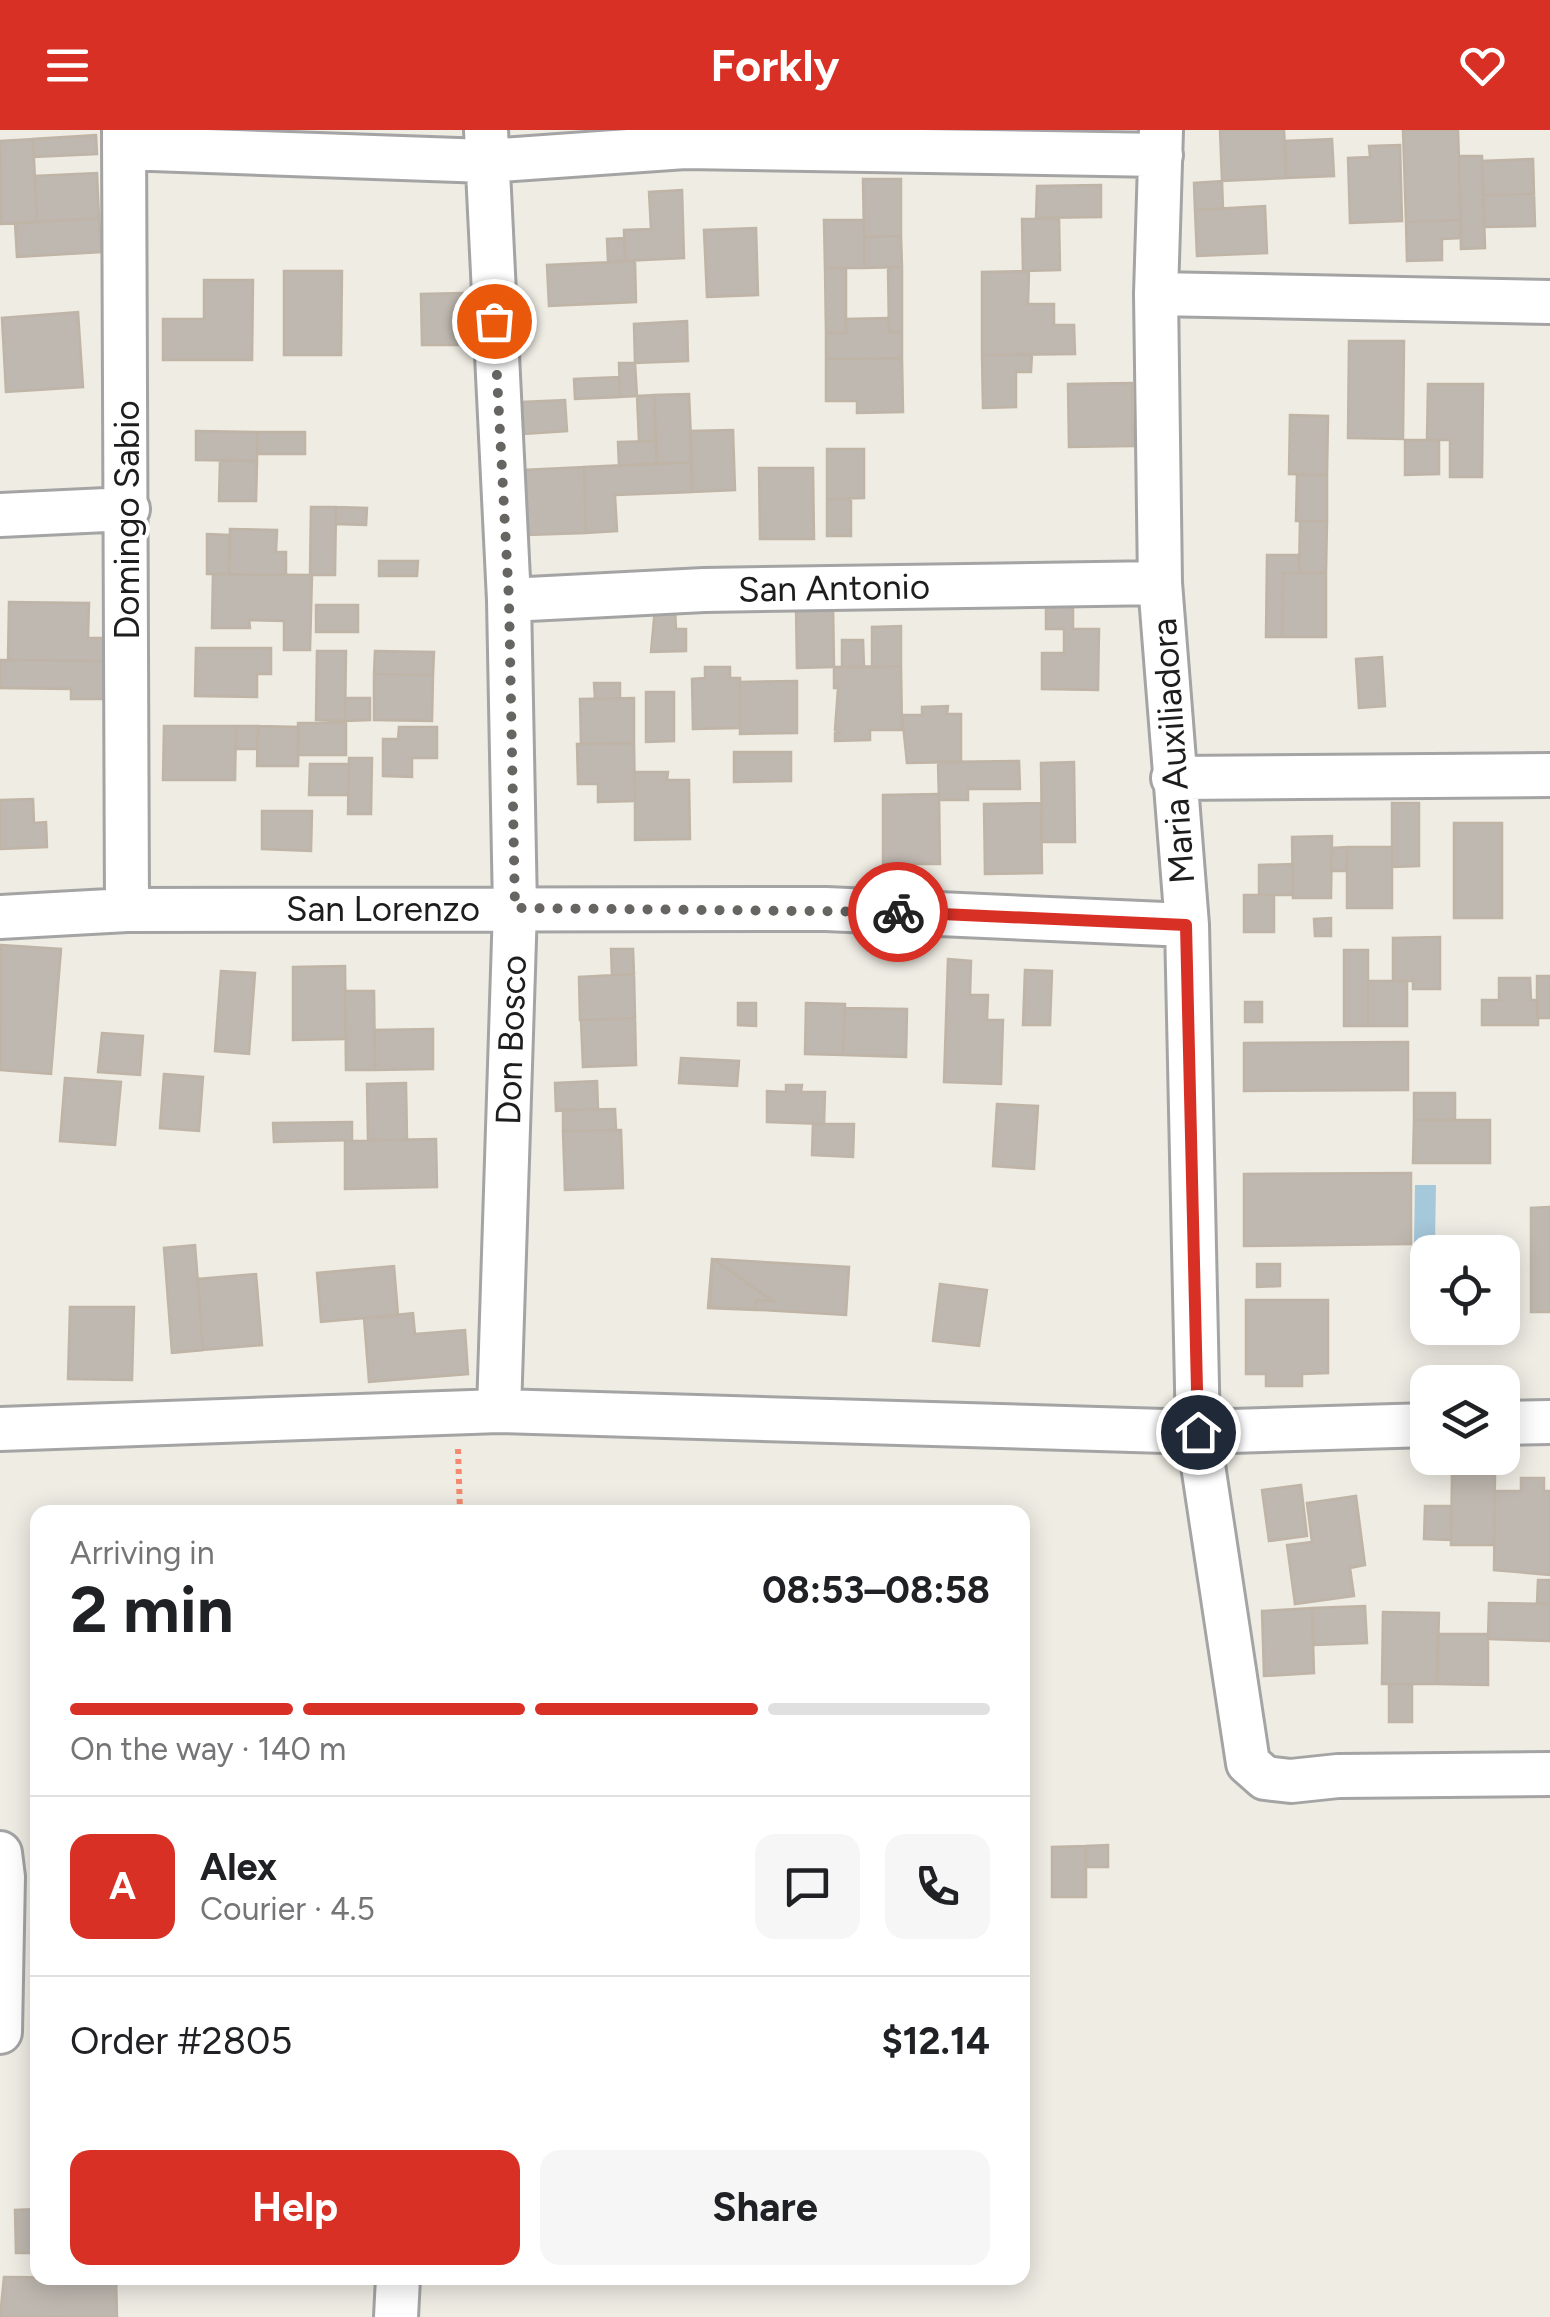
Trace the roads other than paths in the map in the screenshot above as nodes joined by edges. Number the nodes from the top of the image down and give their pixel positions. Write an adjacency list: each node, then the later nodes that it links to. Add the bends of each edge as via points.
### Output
1 (124, 139): 3 (street); 6 (street, Domingo Sabio)
2 (1161, 142): 3 (street); 4 (street, Maria Auxiliadora)
3 (486, 146): 9 (street, Don Bosco)
4 (1156, 294): 5 (street); 8 (street, Maria Auxiliadora)
5 (1550, 302)
6 (128, 509): 7 (street); 13 (street, Domingo Sabio)
7 (0, 514)
8 (1160, 584): 9 (street, San Antonio, via 704,590); 11 (street, Maria Auxiliadora)
9 (509, 600): 12 (street, Don Bosco)
10 (1550, 775): 11 (street)
11 (1173, 778): 15 (street, Maria Auxiliadora)
12 (515, 908): 13 (street, San Lorenzo); 15 (street, San Lorenzo, via 826,909); 16 (street, Don Bosco)
13 (127, 910): 14 (street, San Lorenzo)
14 (0, 917)
15 (1186, 925): 21 (street, Maria Auxiliadora)
16 (478, 1411): 20 (street); 21 (street)
17 (1550, 1422): 18 (street)
18 (1520, 1423)
19 (1410, 1426): 21 (street)
20 (0, 1428)
21 (1198, 1432): 22 (street, Maria Auxiliadora, via 1248,1763 1264,1778 1291,1782)
22 (1550, 1774)
23 (0, 1852): 24 (street)
24 (13, 2022)
25 (398, 2285): 26 (street)
26 (396, 2317)

